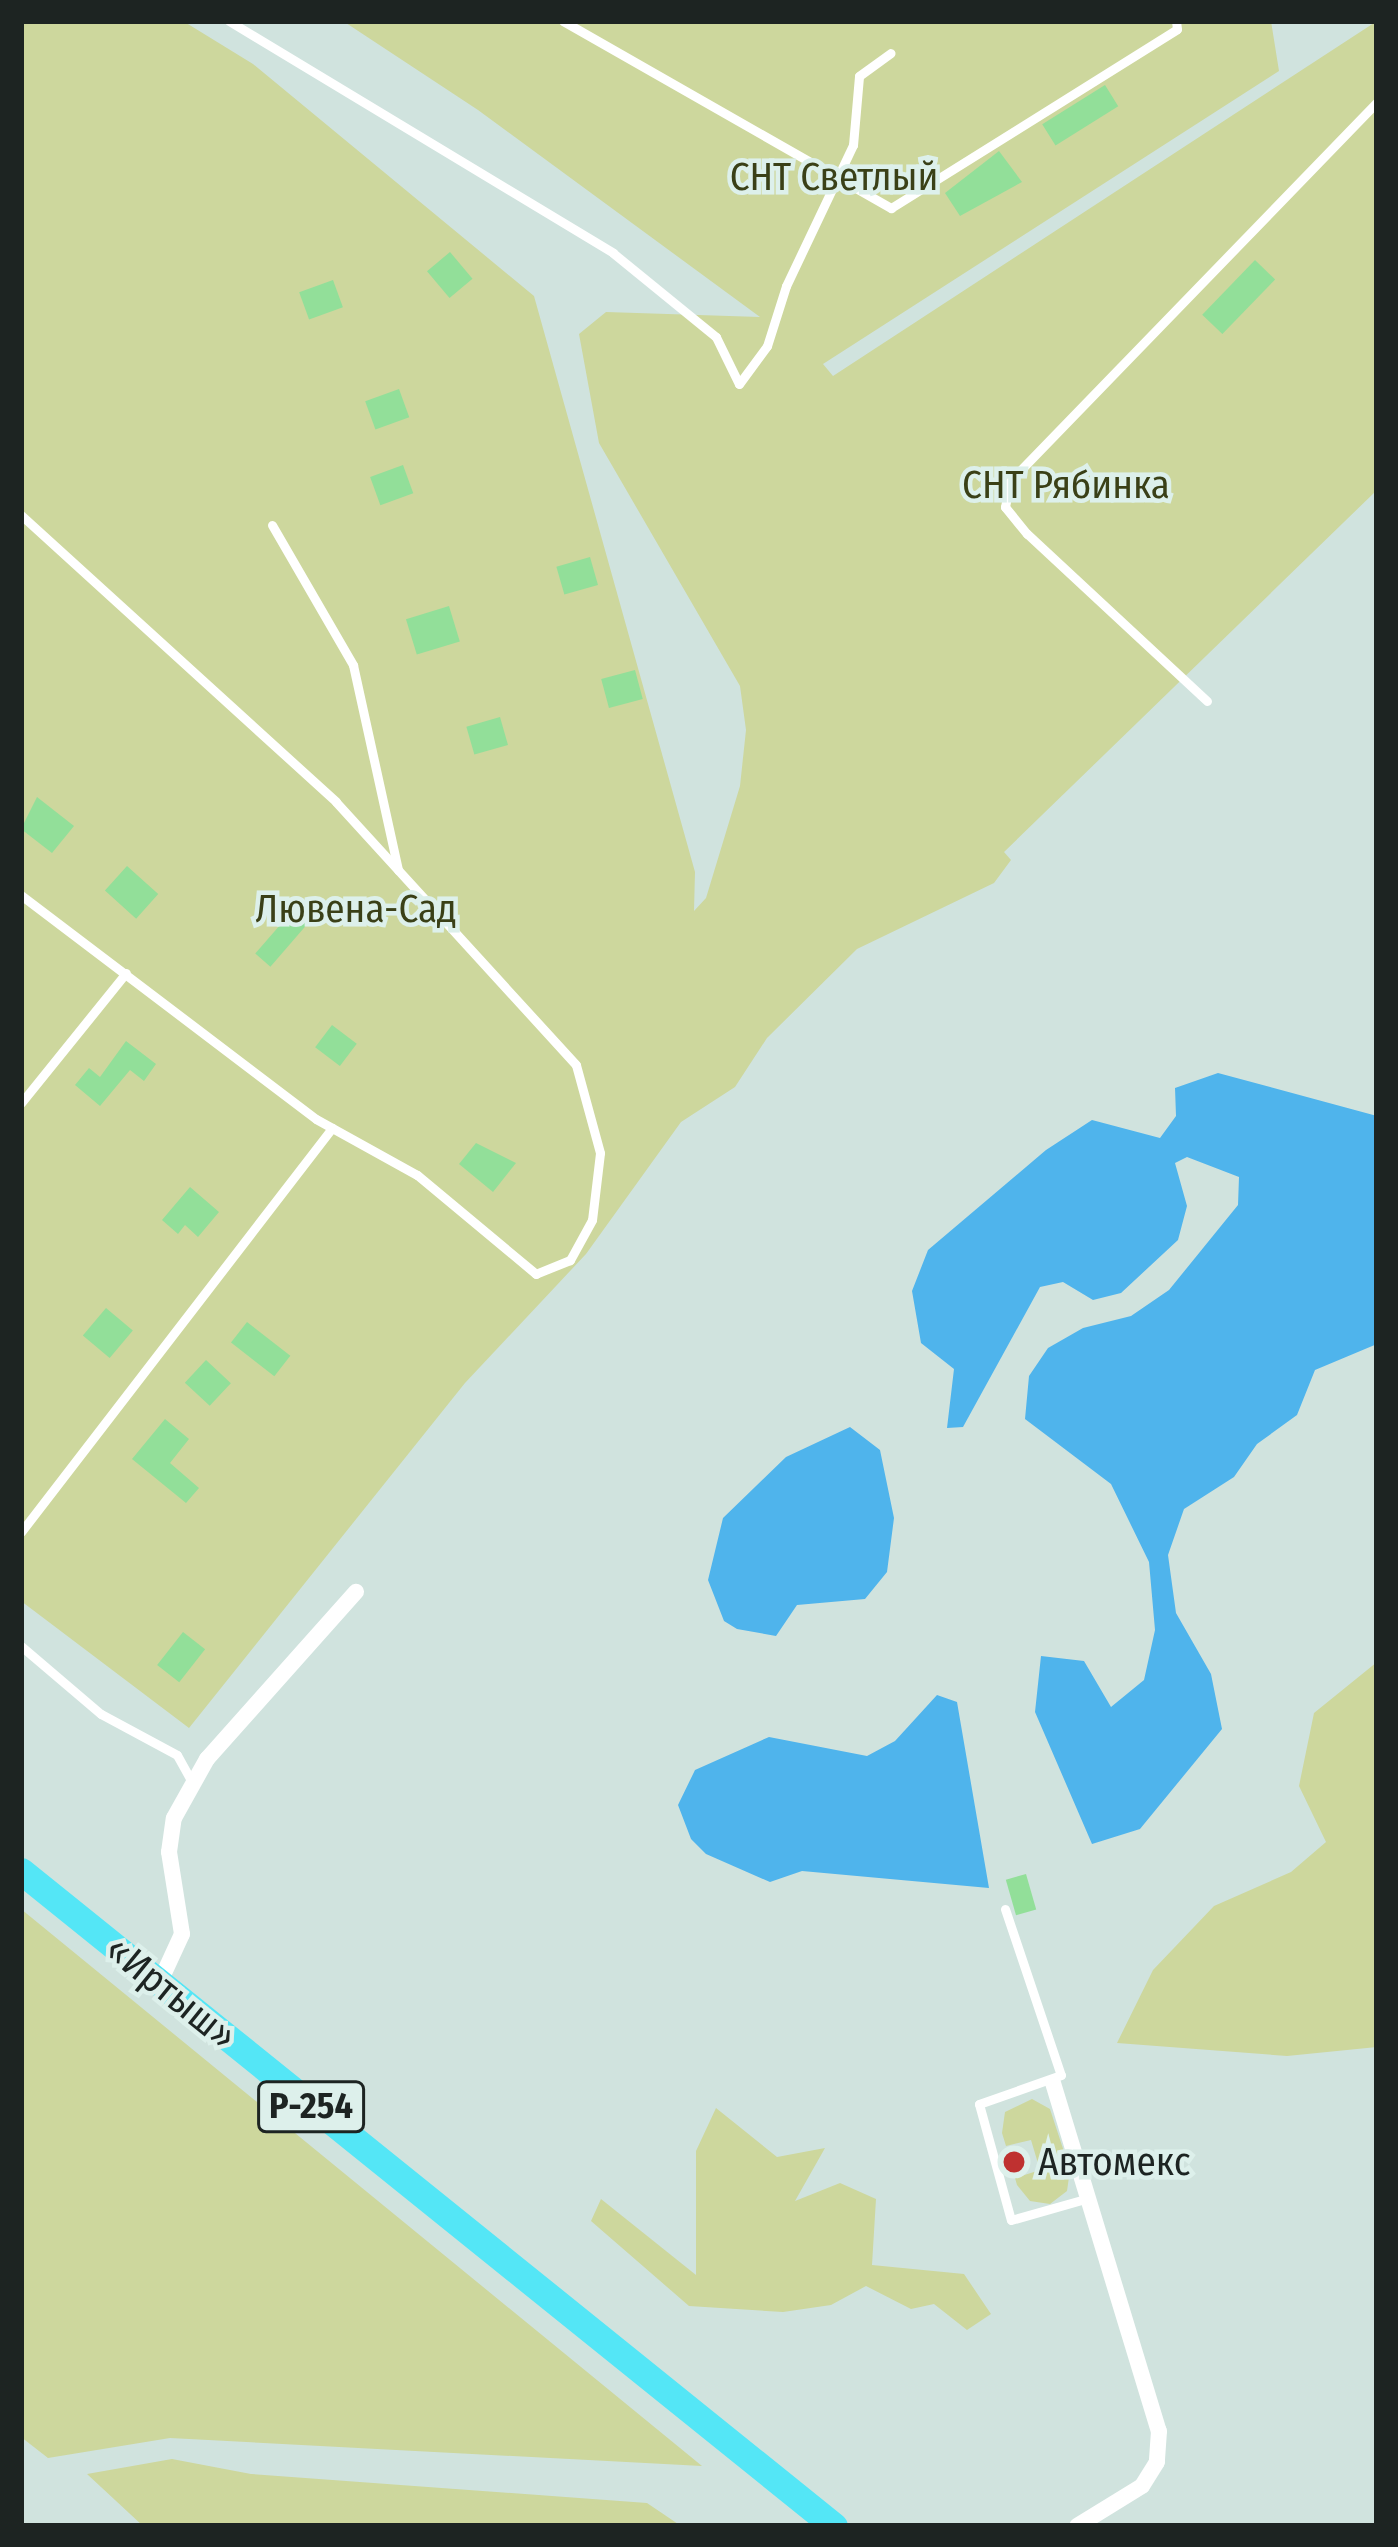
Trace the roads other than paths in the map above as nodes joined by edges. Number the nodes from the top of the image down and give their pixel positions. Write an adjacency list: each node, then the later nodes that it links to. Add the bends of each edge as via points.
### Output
1 (229, 21): 6 (lane, via 613,253 716,338 740,384 767,346 786,286)
2 (563, 21): 6 (lane)
3 (1176, 21): 6 (lane, via 1177,29 891,208)
4 (891, 53): 6 (lane, via 859,76 853,145)
5 (1377, 102): 9 (lane, via 1010,482 1005,507 1027,534)
6 (841, 175)
7 (21, 515): 10 (lane, via 336,802)
8 (272, 525): 10 (lane, via 353,664)
9 (1207, 700)
10 (398, 870): 14 (lane, via 576,1065 600,1153 592,1220 570,1260 536,1274 417,1175)
11 (21, 896): 12 (lane)
12 (126, 973): 13 (lane); 14 (lane)
13 (21, 1103)
14 (332, 1128): 15 (lane)
15 (21, 1532)
16 (356, 1592): 18 (street)
17 (21, 1646): 18 (lane, via 100,1714 177,1755)
18 (192, 1782): 21 (street, via 169,1852 182,1934)
19 (21, 1871): 21 (highway, «Иртыш» / Р-254)
20 (1005, 1909): 22 (lane, via 1060,2055)
21 (159, 1984): 24 (highway, «Иртыш» / Р-254)
22 (1053, 2083): 23 (street); 23 (lane, via 979,2104 1011,2220)
23 (1085, 2199): 27 (street, via 1159,2431 1157,2462 1142,2486)
24 (601, 2343): 25 (highway, «Иртыш» / Р-254); 26 (highway, «Иртыш» / Р-254)
25 (815, 2526)
26 (834, 2526)
27 (1077, 2526)

